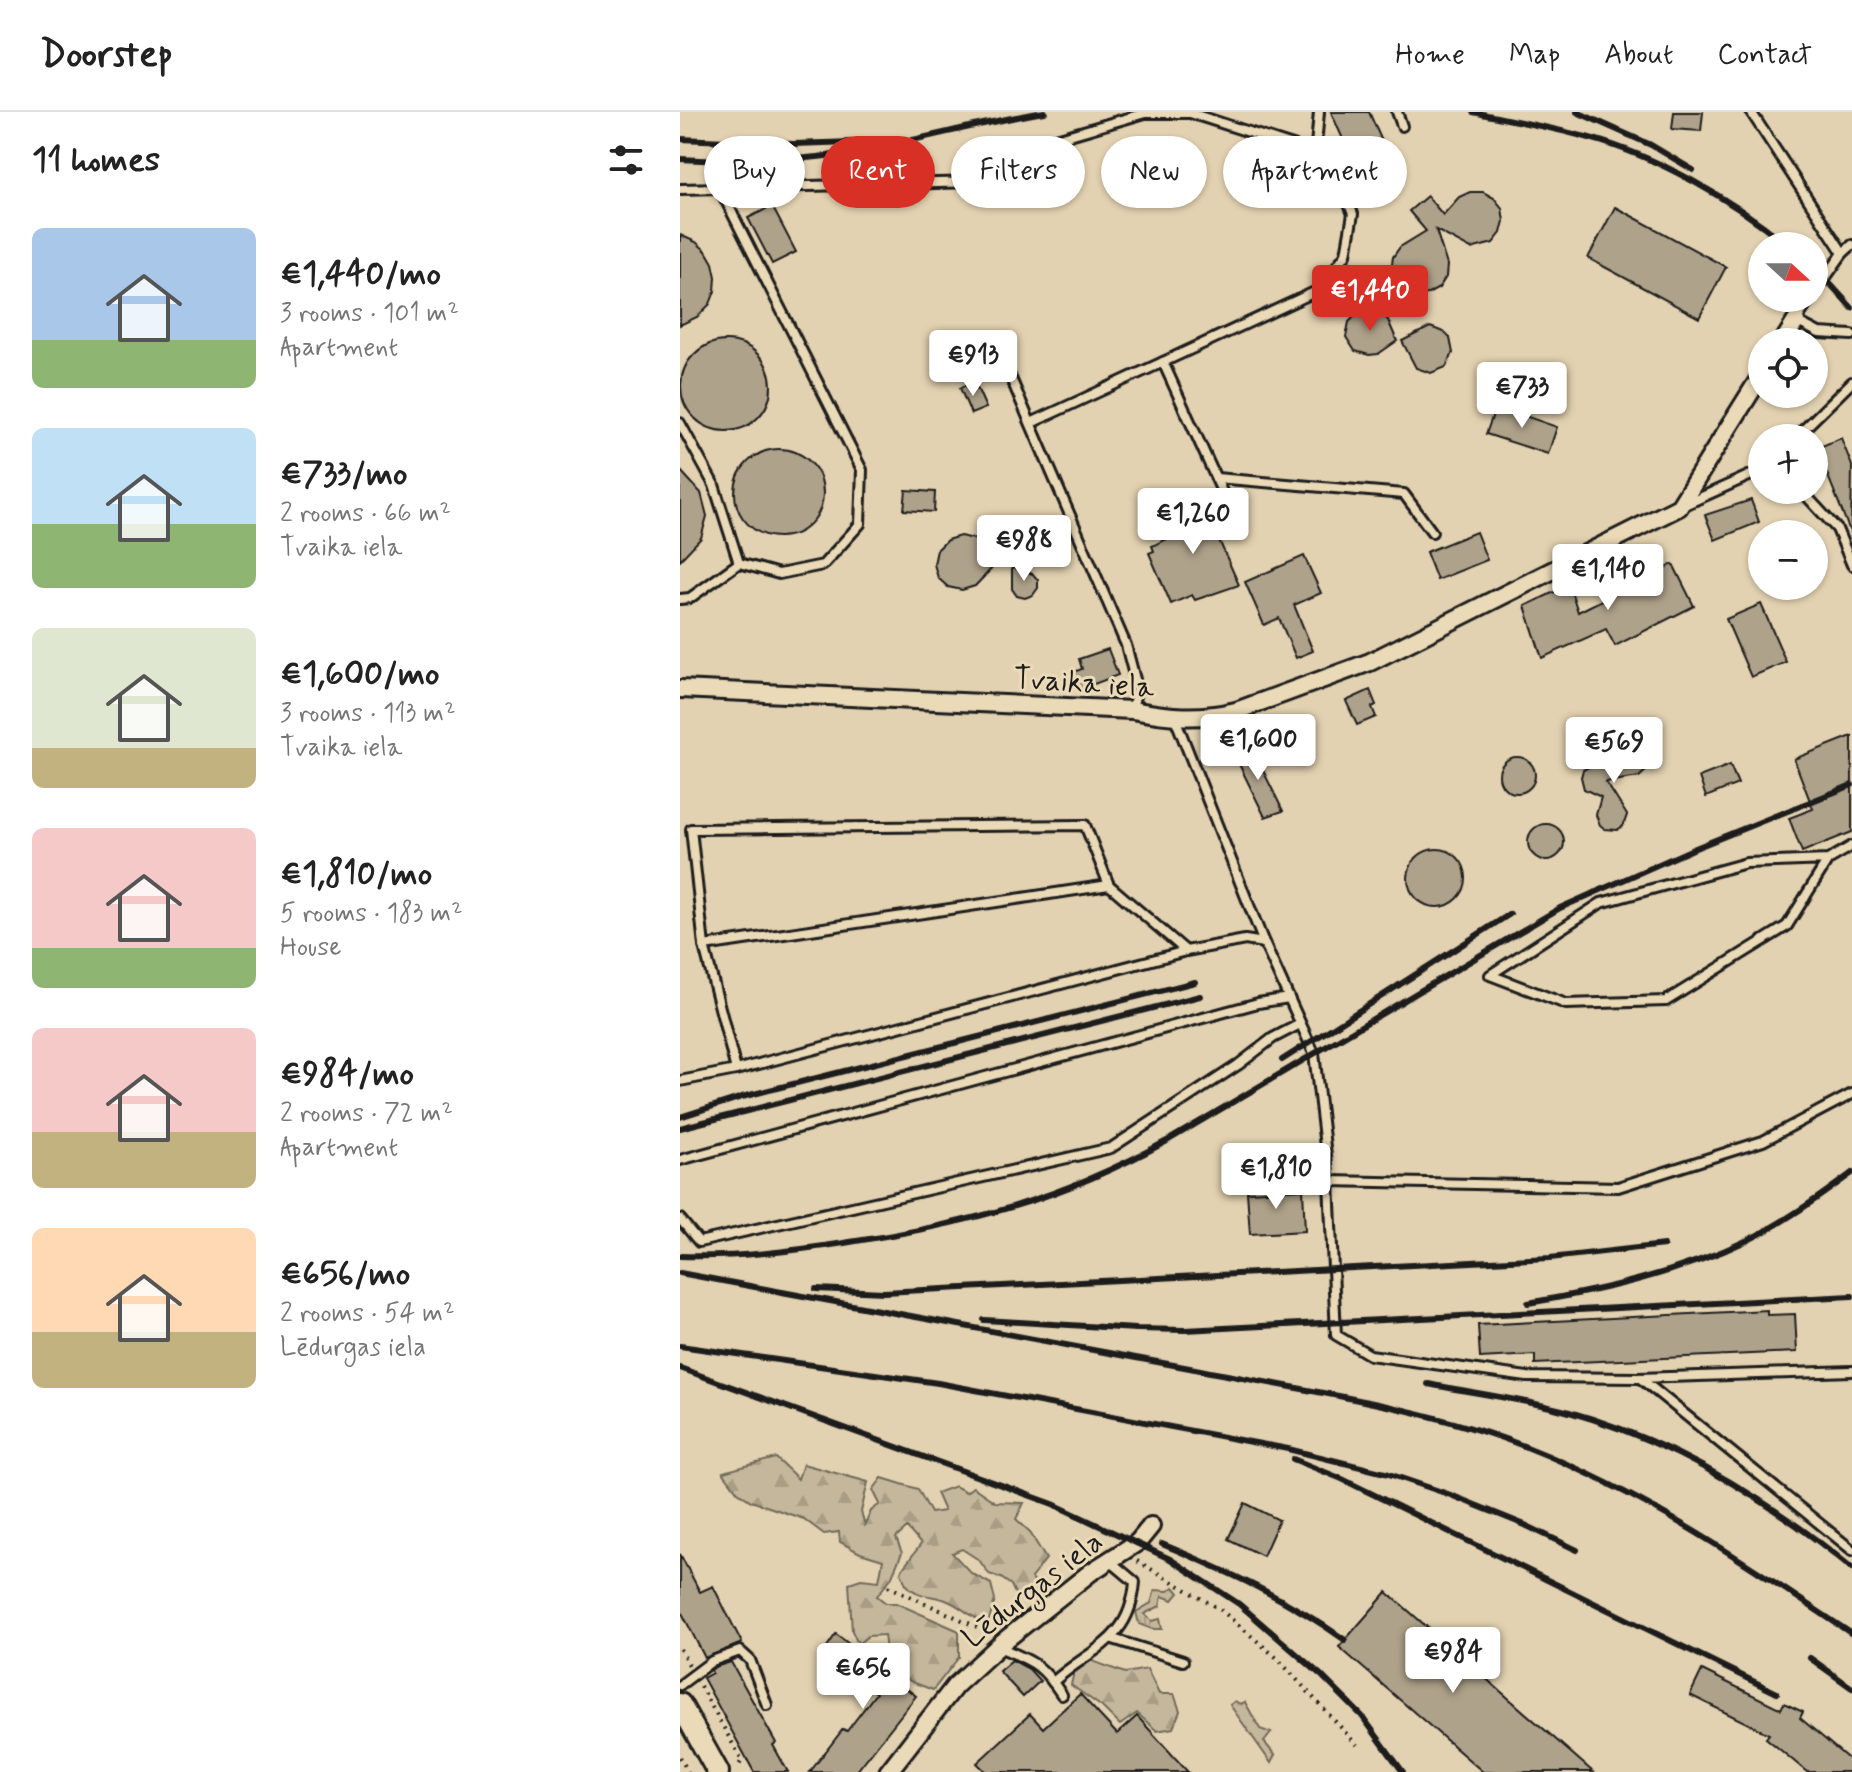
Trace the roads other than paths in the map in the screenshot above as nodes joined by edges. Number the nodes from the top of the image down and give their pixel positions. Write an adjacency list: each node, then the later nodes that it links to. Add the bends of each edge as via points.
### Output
1 (1319, 112): 6 (lane)
2 (1397, 112): 4 (lane)
3 (1751, 112): 13 (lane)
4 (1402, 126)
5 (1262, 136): 7 (lane, via 1190,113 1145,113 1032,146 980,182)
6 (1317, 136)
7 (805, 187)
8 (680, 189): 9 (lane)
9 (704, 189)
10 (730, 208): 32 (lane, via 862,470 860,524 823,565 779,574)
11 (1351, 208): 19 (lane, via 1346,254 1319,290)
12 (1852, 245): 13 (lane)
13 (1843, 253): 14 (lane)
14 (1828, 274)
15 (1802, 312): 16 (lane)
16 (1796, 321): 17 (street); 18 (lane, via 1819,333)
17 (1792, 328)
18 (1852, 335)
19 (1163, 362): 24 (lane); 27 (lane)
20 (1010, 376): 24 (lane)
21 (1852, 382): 25 (lane)
22 (1748, 396): 29 (street)
23 (680, 423): 32 (lane, via 714,485)
24 (1031, 423): 36 (lane, via 1126,645 1137,687)
25 (1809, 424)
26 (1748, 476): 29 (lane)
27 (1216, 478): 30 (lane); 31 (lane, via 1404,494)
28 (1814, 504): 33 (lane, via 1837,529)
29 (1679, 507): 37 (street, Tvaika iela, via 1370,662 1236,711)
30 (1238, 527)
31 (1432, 532)
32 (739, 563): 34 (lane, via 690,598)
33 (1852, 565)
34 (680, 599)
35 (680, 689): 36 (street, Tvaika iela)
36 (1132, 710): 37 (street, Tvaika iela)
37 (1175, 718): 41 (lane)
38 (1852, 846): 39 (lane)
39 (1828, 860): 39 (lane, via 1787,926 1666,1001 1566,1004 1490,975 1601,903 1746,863)
40 (1109, 885): 42 (lane); 42 (lane, via 1085,825 691,829); 43 (lane)
41 (1264, 943): 43 (lane, via 1245,940); 44 (lane)
42 (704, 946): 46 (lane)
43 (1186, 951): 46 (lane)
44 (1289, 998): 45 (lane); 49 (lane)
45 (1300, 1024): 50 (lane, via 1314,1053); 51 (lane, via 1111,1148 699,1242)
46 (736, 1070): 47 (lane)
47 (680, 1081)
48 (1852, 1094): 50 (lane, via 1763,1141 1618,1187)
49 (680, 1160)
50 (1329, 1181): 53 (lane, via 1336,1335 1370,1355 1527,1377)
51 (680, 1219)
52 (1852, 1371): 53 (lane)
53 (1639, 1378): 55 (lane)
54 (1151, 1526): 56 (street, Lēdurgas iela)
55 (1852, 1550)
56 (1115, 1557): 57 (lane, via 1135,1582 1134,1599); 58 (street, Lēdurgas iela)
57 (1113, 1639): 59 (lane); 60 (lane)
58 (1001, 1644): 60 (lane, via 1037,1663); 66 (street, Lēdurgas iela, via 955,1686)
59 (1183, 1661)
60 (1053, 1682): 62 (lane)
61 (680, 1685): 64 (lane, via 712,1661 740,1651 750,1660)
62 (1062, 1695)
63 (680, 1704): 65 (street)
64 (767, 1705)
65 (718, 1772)
66 (888, 1772)

